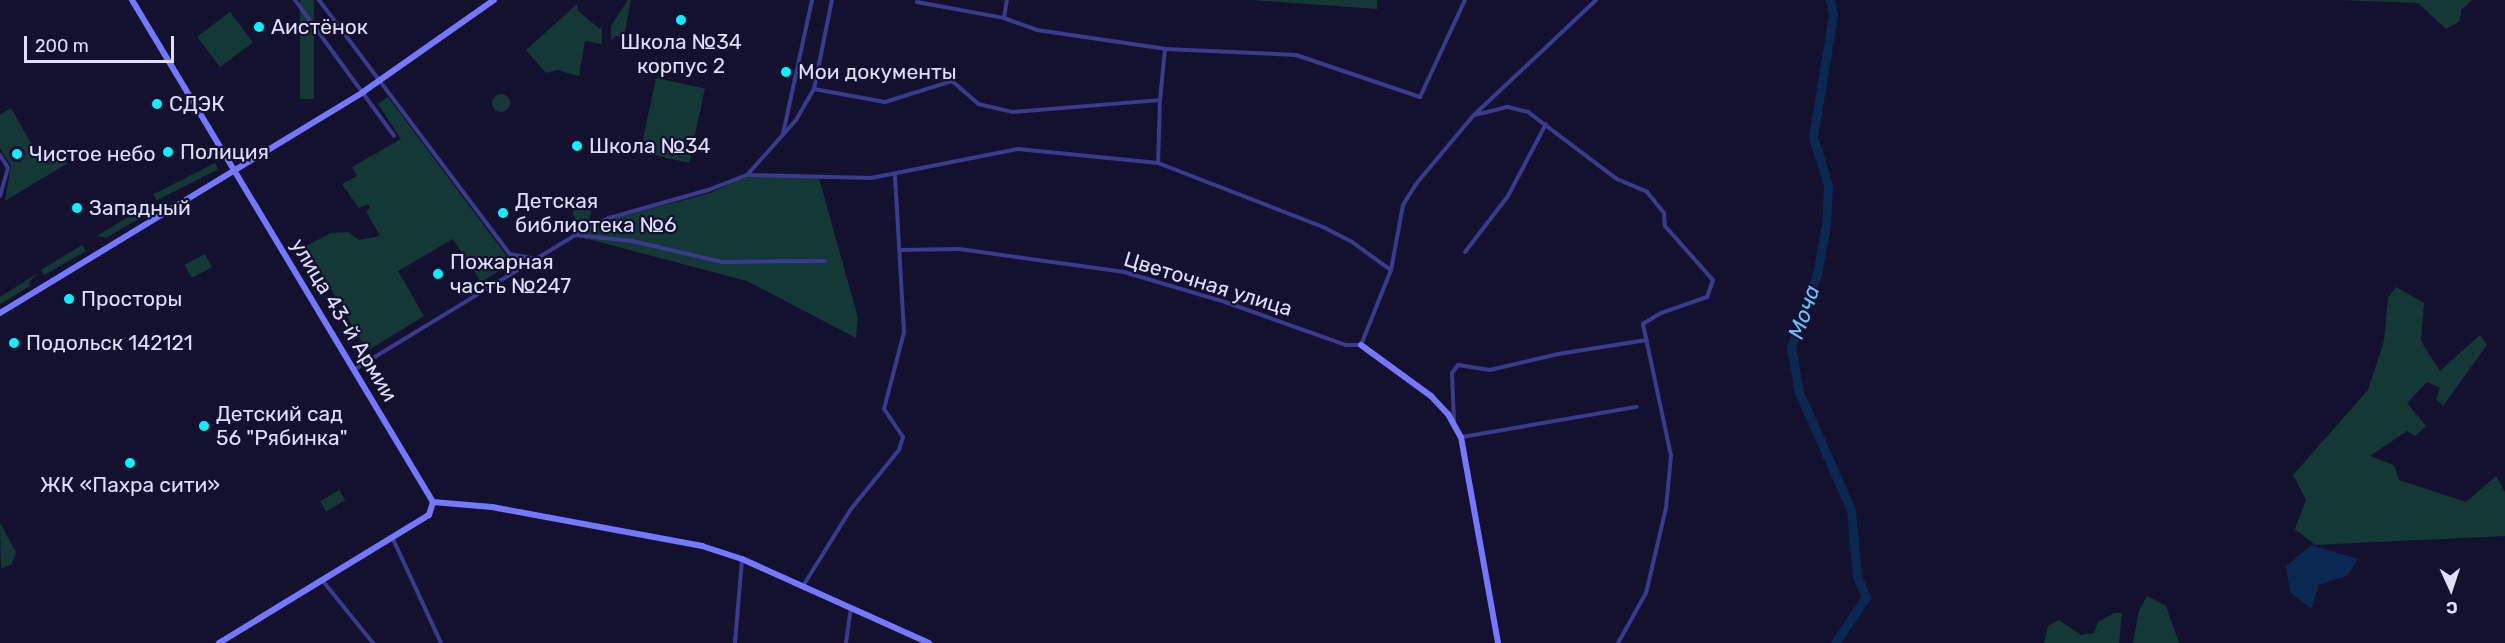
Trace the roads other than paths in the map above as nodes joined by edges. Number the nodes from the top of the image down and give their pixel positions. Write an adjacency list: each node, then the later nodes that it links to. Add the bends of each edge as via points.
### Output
1 (132, 0): 22 (street, улица 43-й Армии)
2 (295, 0): 15 (street)
3 (319, 0): 13 (street)
4 (494, 0): 13 (street)
5 (812, 0): 19 (street)
6 (832, 0): 14 (street)
7 (1007, 0): 11 (street)
8 (1465, 0): 12 (street, via 1420,97 1296,55)
9 (1596, 0): 17 (street)
10 (917, 2): 11 (street)
11 (1004, 18): 12 (street, via 1037,30)
12 (1165, 49): 16 (street)
13 (380, 81): 15 (street); 32 (street)
14 (814, 89): 16 (street, via 885,102 952,81 978,104 1012,112); 19 (street)
15 (363, 93): 20 (street); 24 (street)
16 (1160, 100): 23 (street)
17 (1474, 115): 18 (street, via 1515,107); 36 (street, via 1403,205)
18 (1546, 124): 31 (street, via 1508,196); 38 (street, via 1617,179 1652,196 1664,213 1665,226 1713,280 1707,297 1646,322)
19 (783, 135): 25 (street)
20 (394, 136)
21 (0, 155): 28 (street, via 8,168)
22 (225, 155): 24 (street, улица 43-й Армии); 27 (street, via 227,169)
23 (1158, 163): 26 (street, via 1018,148); 36 (street, via 1324,228 1368,252)
24 (235, 172): 27 (street); 40 (street, улица 43-й Армии)
25 (747, 175): 26 (street); 29 (street, via 609,218)
26 (895, 175): 30 (street)
27 (222, 180): 37 (street)
28 (0, 196)
29 (575, 235): 33 (street); 34 (street, via 632,242 722,262)
30 (901, 250): 39 (street, Цветочная улица, via 959,249 1124,272 1226,302 1346,345); 48 (street, via 904,332 884,409 903,437 899,450 851,509)
31 (1466, 252)
32 (510, 254): 33 (street); 35 (street)
33 (535, 259): 35 (street)
34 (825, 261)
35 (520, 268): 40 (street)
36 (1391, 270): 39 (street)
37 (0, 313)
38 (1647, 340): 42 (street, via 1490,370 1458,365 1452,373); 58 (street, via 1671,456 1666,508 1646,593)
39 (1360, 345): 42 (street, via 1431,396)
40 (355, 369): 44 (street, улица 43-й Армии)
41 (1636, 407): 43 (street)
42 (1454, 423): 43 (street)
43 (1461, 437): 57 (street)
44 (433, 502): 45 (street, via 429,515); 46 (street, via 492,507 662,538)
45 (392, 537): 47 (street); 53 (street)
46 (742, 559): 48 (street); 54 (street)
47 (322, 580): 51 (street); 52 (street)
48 (803, 586): 49 (street)
49 (851, 609): 50 (street); 55 (street)
50 (919, 641): 56 (street)
51 (219, 643)
52 (373, 643)
53 (441, 643)
54 (735, 643)
55 (846, 643)
56 (928, 643)
57 (1498, 643)
58 (1618, 643)

